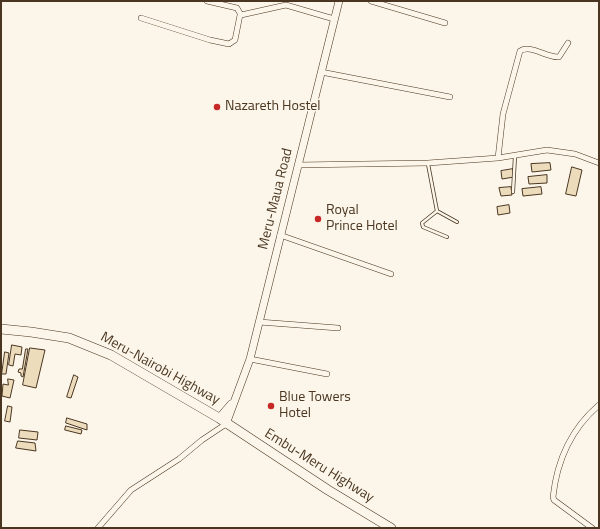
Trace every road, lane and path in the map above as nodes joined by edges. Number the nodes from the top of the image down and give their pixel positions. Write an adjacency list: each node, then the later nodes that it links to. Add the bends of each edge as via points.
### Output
1 (206, 1): 4 (street, via 237,8)
2 (339, 1): 6 (main road, Meru-Maua Road)
3 (371, 1): 7 (street)
4 (240, 14): 5 (street, via 235,40 229,44); 6 (street, via 286,5)
5 (141, 18)
6 (334, 19): 9 (main road, Meru-Maua Road)
7 (445, 22)
8 (568, 43): 12 (street, via 558,57 532,50 520,51 503,114)
9 (321, 72): 10 (street); 15 (main road, Meru-Maua Road)
10 (450, 97)
11 (515, 156): 12 (street); 14 (street, via 556,150); 16 (lane)
12 (498, 158): 13 (street)
13 (428, 163): 15 (street); 17 (lane)
14 (599, 163)
15 (298, 165): 19 (main road, Meru-Maua Road)
16 (513, 192)
17 (437, 211): 18 (lane); 20 (lane, via 422,224)
18 (457, 222)
19 (280, 235): 21 (street); 22 (main road, Meru-Maua Road)
20 (447, 237)
21 (390, 274)
22 (258, 322): 23 (street); 25 (main road, Meru-Maua Road)
23 (338, 328)
24 (1, 329): 28 (highway, Meru-Nairobi Highway, via 69,338 88,345 140,371)
25 (250, 359): 26 (street); 28 (main road, Meru-Maua Road)
26 (327, 374)
27 (599, 405): 32 (street, via 580,425 563,453 556,472 553,497)
28 (225, 423): 29 (street); 29 (street); 31 (highway, Embu-Meru Highway)
29 (213, 432): 30 (street, via 179,459 130,490)
30 (98, 528)
31 (391, 528)
32 (592, 528)

